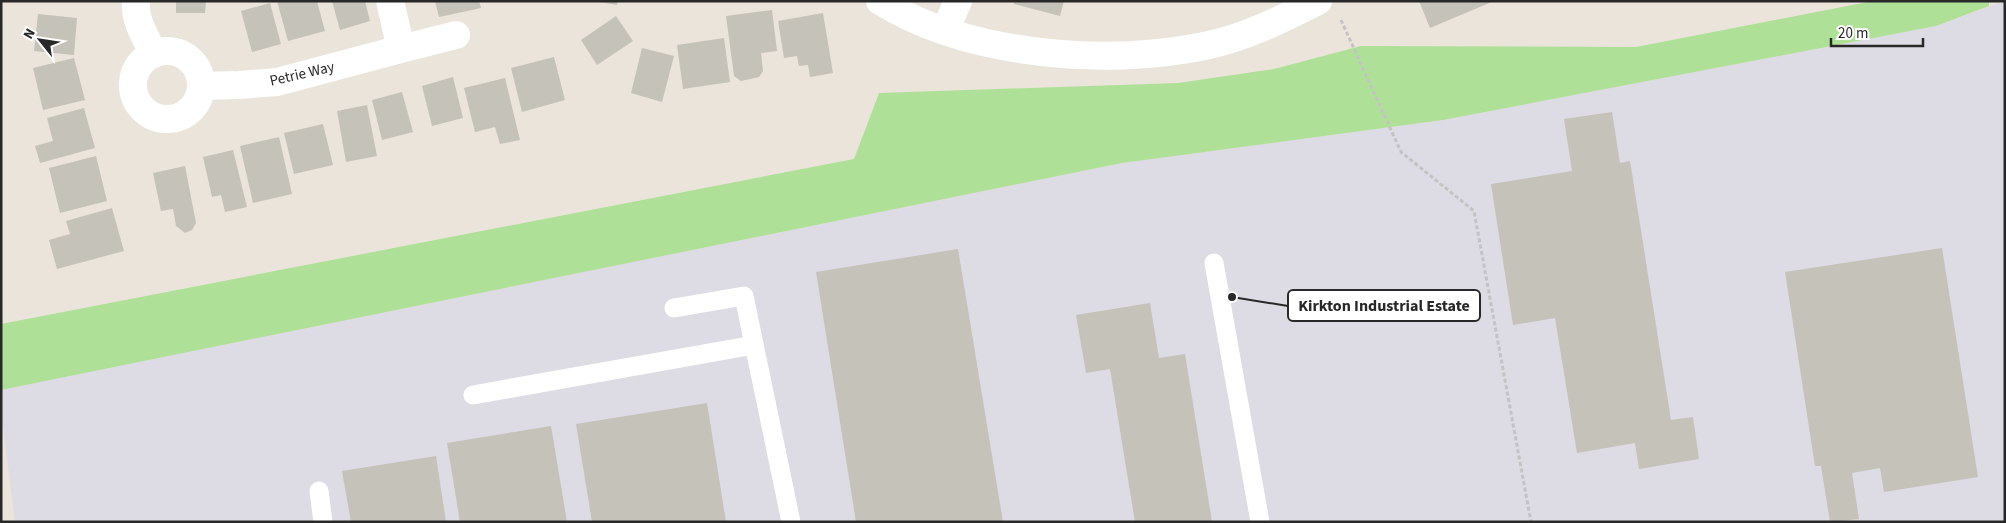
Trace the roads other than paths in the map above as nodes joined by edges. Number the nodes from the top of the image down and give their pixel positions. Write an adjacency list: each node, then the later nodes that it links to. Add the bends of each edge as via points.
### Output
1 (136, 1): 9 (street, via 138,20)
2 (390, 1): 8 (street)
3 (880, 1): 6 (street, via 921,23)
4 (958, 1): 6 (street)
5 (1318, 1): 6 (street, via 1264,28 1209,45 1143,54 1100,56 1042,52)
6 (945, 31)
7 (456, 35): 8 (street, Petrie Way)
8 (401, 49): 10 (street, Petrie Way, via 277,82)
9 (154, 54): 10 (street, via 166,51 185,56 198,70); 10 (street, via 139,66 133,87 138,102 150,114 172,119 182,116 198,100)
10 (202, 86)
11 (1214, 264): 18 (lane)
12 (674, 308): 13 (lane, via 744,296)
13 (754, 346): 14 (lane); 17 (lane)
14 (473, 395)
15 (319, 491): 16 (lane)
16 (323, 522)
17 (791, 522)
18 (1260, 522)

